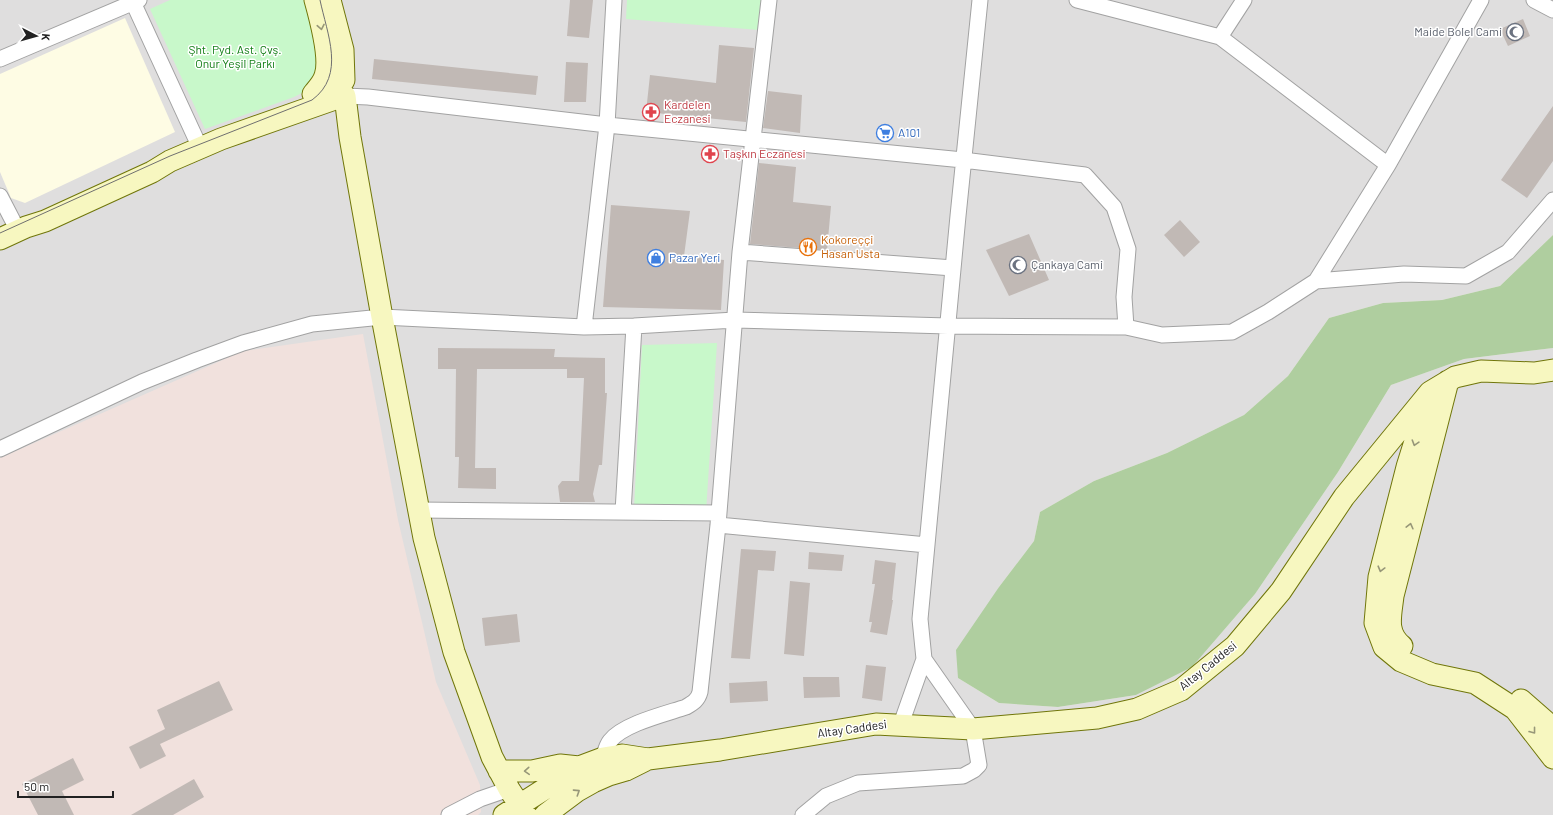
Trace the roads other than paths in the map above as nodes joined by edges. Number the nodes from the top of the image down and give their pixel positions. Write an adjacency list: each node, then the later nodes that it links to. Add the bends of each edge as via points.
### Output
1 (315, 0): 14 (main road, one-way to 14, via 326,53 326,75)
2 (330, 0): 14 (main road, via 343,50 344,80)
3 (614, 0): 15 (street)
4 (769, 0): 16 (street)
5 (980, 0): 18 (street)
6 (1077, 0): 12 (street)
7 (1244, 0): 12 (street)
8 (1481, 0): 19 (street)
9 (1534, 0): 11 (street)
10 (135, 1): 13 (street); 17 (street)
11 (1553, 10)
12 (1220, 37): 19 (street)
13 (0, 59)
14 (335, 90): 15 (street, via 368,97); 17 (main road, via 312,95); 23 (main road, via 332,100 221,139 45,221); 27 (main road, via 350,137)
15 (607, 125): 16 (street); 31 (street)
16 (754, 138): 18 (street); 24 (street)
17 (196, 139): 22 (main road)
18 (963, 160): 25 (street); 32 (street, via 1085,175 1114,207 1128,249 1124,296)
19 (1388, 165): 26 (street)
20 (0, 196): 22 (street)
21 (1553, 200): 26 (street, via 1508,252 1466,276 1404,274)
22 (7, 224)
23 (0, 239)
24 (740, 252): 25 (street); 28 (street)
25 (953, 268): 30 (street)
26 (1316, 281): 32 (street, via 1232,332 1162,335)
27 (382, 317): 31 (street); 36 (street, via 312,324 230,348 142,382); 37 (main road)
28 (735, 320): 29 (street); 30 (street); 39 (street)
29 (634, 326): 31 (street); 38 (street)
30 (948, 326): 32 (street); 40 (street)
31 (584, 327)
32 (1126, 327)
33 (1553, 370): 34 (main road, Altay Caddesi, via 1534,373 1480,371 1454,377)
34 (1448, 381): 35 (main road, Altay Caddesi); 44 (main road, one-way to 34, via 1545,721 1514,694 1479,671 1410,653 1396,641 1389,625 1392,596)
35 (1430, 392): 43 (main road, Altay Caddesi, via 1344,497 1276,597 1235,646 1181,690 1137,709 1097,718); 46 (main road, one-way to 46, via 1379,577 1375,623 1384,647 1401,661 1432,674 1475,683 1515,709)
36 (0, 449)
37 (419, 510): 38 (street); 49 (main road, via 454,652)
38 (623, 512): 39 (street)
39 (718, 519): 40 (street); 45 (street, via 698,697 686,707 626,728 609,742)
40 (927, 545): 41 (street, via 920,618)
41 (924, 658): 42 (street); 43 (street)
42 (901, 724): 43 (main road, Altay Caddesi); 47 (main road, Altay Caddesi, via 876,724 720,750)
43 (973, 729): 53 (street, via 979,765 969,773 948,778 858,784 826,796)
44 (1553, 732)
45 (603, 758): 47 (main road, Altay Caddesi, via 622,755); 48 (main road, Altay Caddesi)
46 (1553, 758)
47 (648, 759): 52 (main road, Altay Caddesi, one-way to 47, via 588,785)
48 (579, 768): 49 (main road, one-way to 49, via 560,765 532,771); 50 (main road, Altay Caddesi)
49 (499, 771): 50 (main road)
50 (515, 806): 51 (street, via 480,799)
51 (449, 815)
52 (545, 815)
53 (803, 815)

